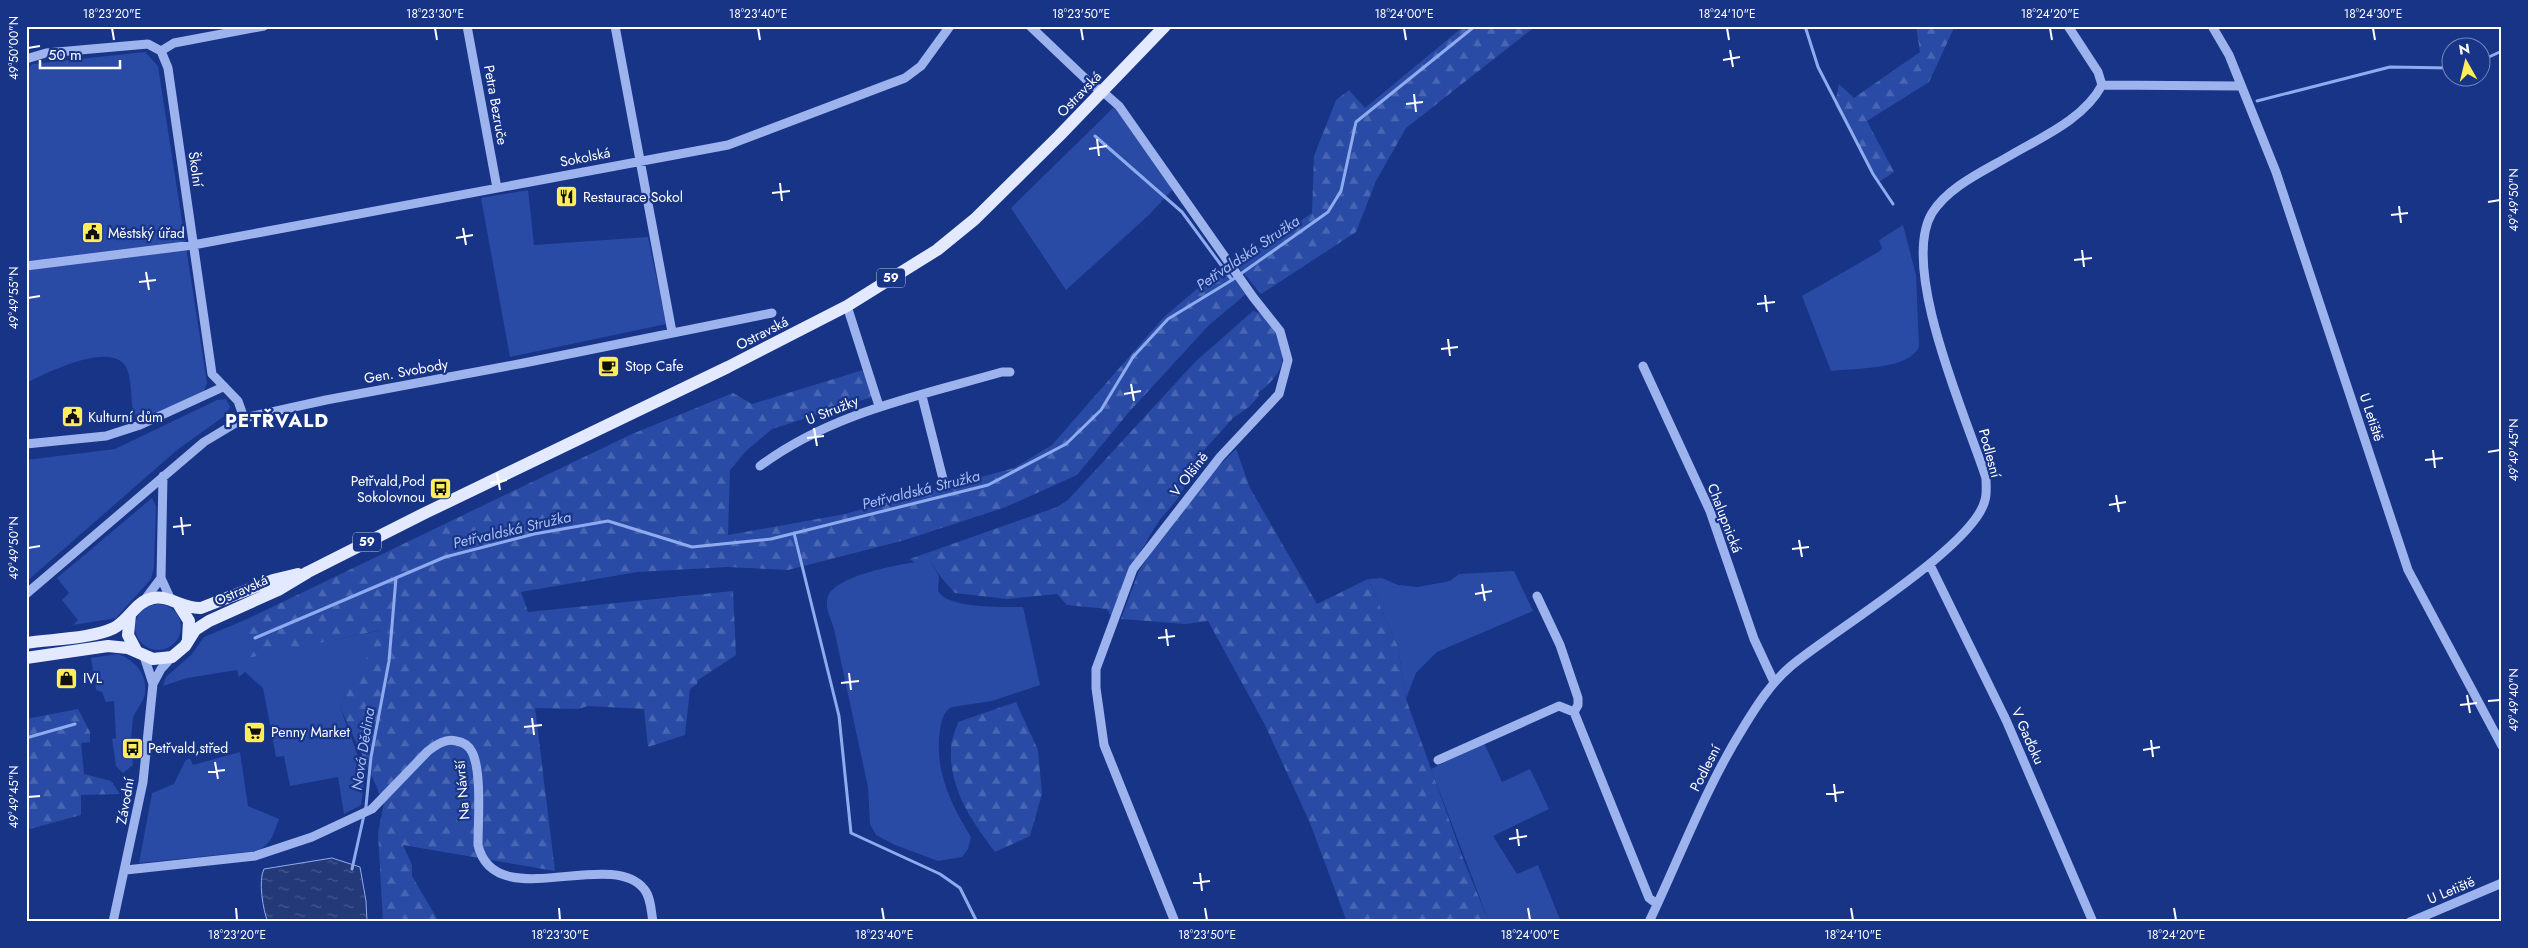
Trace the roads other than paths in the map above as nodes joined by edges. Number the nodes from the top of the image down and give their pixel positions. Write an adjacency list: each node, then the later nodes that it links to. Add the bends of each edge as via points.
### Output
1 (264, 26): 9 (street, via 174,43)
2 (468, 26): 15 (street, Petra Bezruče)
3 (615, 26): 14 (street)
4 (950, 26): 14 (street, Sokolská, via 921,66 905,78 728,145)
5 (1030, 26): 13 (street, V Olšině)
6 (1165, 26): 13 (main road, Ostravská / 59)
7 (2068, 26): 11 (street, via 2098,72)
8 (2212, 26): 12 (street, U Letiště, via 2229,55)
9 (161, 51): 10 (street, via 148,44 46,53); 16 (street, Školní, via 168,68)
10 (26, 59)
11 (2102, 86): 12 (street); 31 (street, Podlesní, via 2088,106 1949,194 1932,214 1922,260 1929,309 1986,478 1985,501 1973,522)
12 (2240, 86): 47 (street, U Letiště, via 2276,172 2408,570)
13 (1102, 91): 18 (main road, Ostravská / 59, via 975,218 937,250); 54 (street, V Olšině, via 1118,106 1280,331 1288,360 1279,394 1220,457 1132,569 1096,669 1104,745)
14 (640, 161): 15 (street, Sokolská); 20 (street)
15 (497, 188): 16 (street, Sokolská)
16 (193, 245): 17 (street, Sokolská); 23 (street, Školní, via 212,374)
17 (26, 266)
18 (847, 306): 25 (street); 32 (main road, Ostravská / 59)
19 (772, 313): 20 (street, Gen. Svobody)
20 (672, 332): 26 (street, Gen. Svobody)
21 (1643, 366): 44 (street, Chalupnická, via 1710,511 1754,639)
22 (1010, 372): 24 (street, U Stružky)
23 (223, 387): 26 (street, Školní, via 238,402); 27 (street, via 140,425 106,436)
24 (922, 396): 25 (street, U Stružky); 30 (street)
25 (879, 406): 28 (street, U Stružky, via 810,433)
26 (244, 418): 29 (street, Gen. Svobody, via 204,442)
27 (26, 444)
28 (760, 466)
29 (163, 476): 33 (street); 34 (street, Gen. Svobody)
30 (944, 482)
31 (1930, 564): 44 (street, Podlesní, via 1791,666); 56 (street, V Gaďoku, via 2006,720)
32 (308, 572): 37 (main road, Ostravská, via 273,580 201,608); 39 (main road, Ostravská, via 278,590 209,621)
33 (161, 578): 36 (street); 37 (street)
34 (26, 594)
35 (1537, 596): 46 (street, via 1560,644 1578,698)
36 (143, 602): 37 (main road, Ostravská, via 161,598); 38 (main road)
37 (175, 603): 39 (main road, via 189,620)
38 (130, 615): 40 (main road, via 103,632); 41 (main road, via 128,635)
39 (188, 639): 42 (main road, Ostravská)
40 (26, 643)
41 (141, 654): 42 (main road, via 153,659); 43 (main road, via 128,648 108,646); 45 (street, Závodní)
42 (172, 657): 45 (street, Závodní)
43 (26, 658)
44 (1774, 682): 51 (street, Podlesní, via 1730,748)
45 (153, 684): 49 (street, Závodní, via 143,782)
46 (1574, 712): 48 (street, via 1559,706); 51 (street, via 1649,898)
47 (2502, 746)
48 (1438, 760)
49 (126, 870): 52 (street, Závodní); 53 (street, Na Návrší, via 255,856 312,837 372,810 428,751 452,740 466,745 473,754 478,795 478,845 488,865 501,873 529,878 604,875 631,880 645,890)
50 (2502, 883): 57 (street, U Letiště)
51 (1657, 904): 55 (street, Podlesní)
52 (113, 922)
53 (653, 922)
54 (1175, 922)
55 (1649, 922)
56 (2093, 922)
57 (2410, 922)

